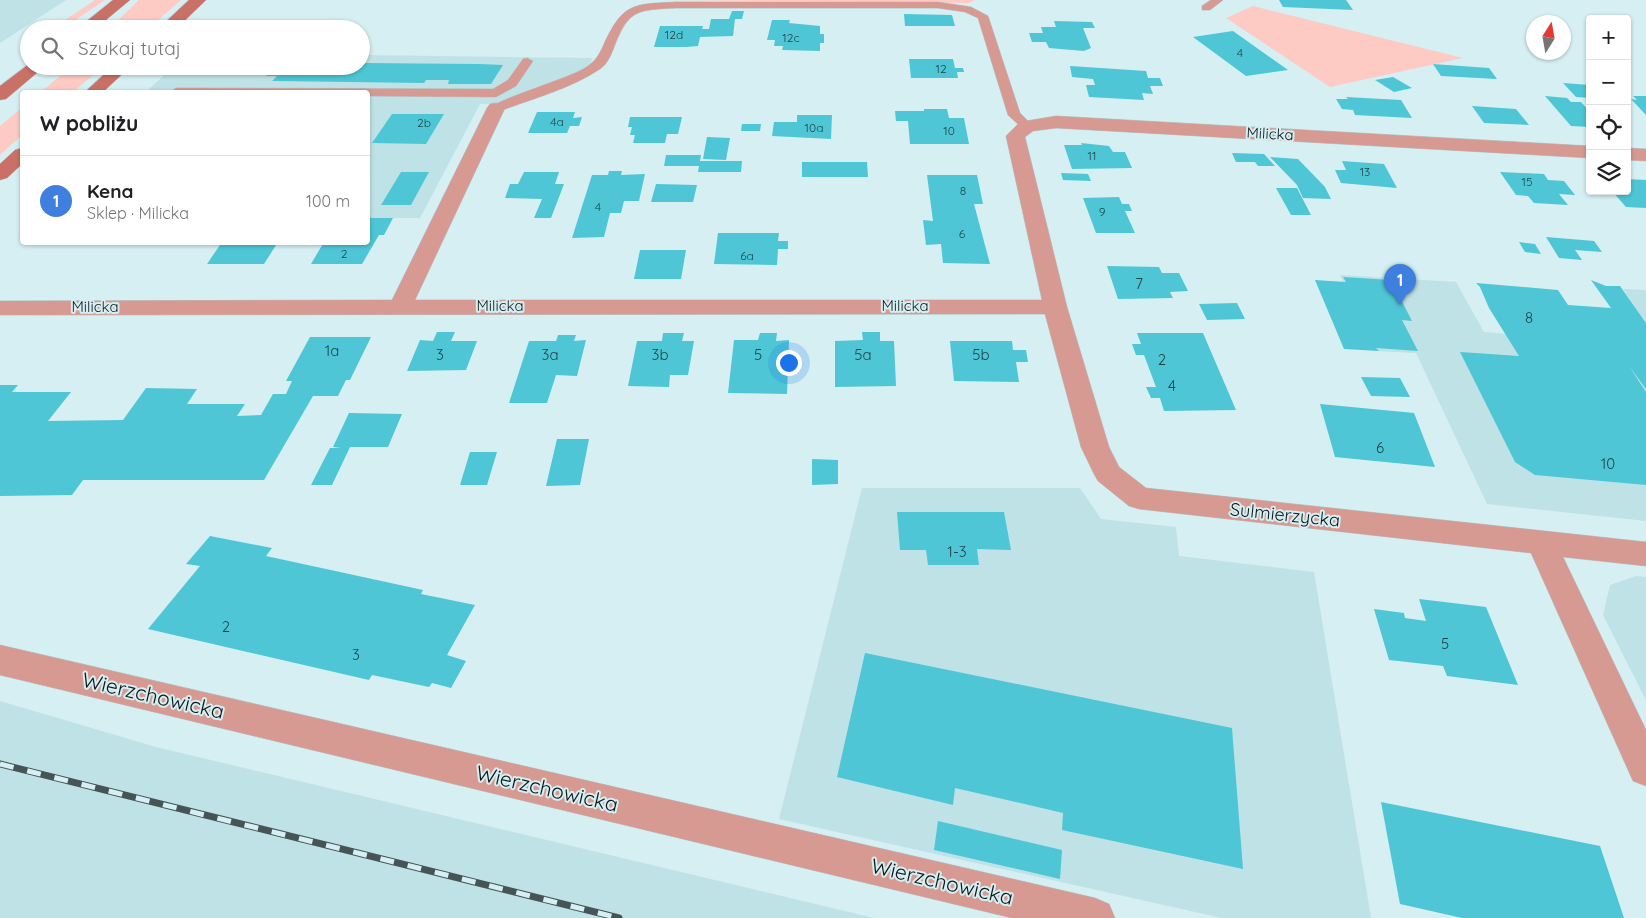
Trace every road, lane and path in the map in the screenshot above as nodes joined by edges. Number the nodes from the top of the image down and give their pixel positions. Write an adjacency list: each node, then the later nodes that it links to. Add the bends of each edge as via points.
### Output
1 (122, 0): 5 (main road)
2 (198, 0): 6 (main road)
3 (1218, 0): 4 (lane)
4 (1206, 8)
5 (96, 20)
6 (176, 20)
7 (527, 61): 11 (lane, via 512,83 496,93)
8 (26, 75): 12 (main road)
9 (113, 75): 10 (main road)
10 (95, 90)
11 (370, 92)
12 (0, 95)
13 (496, 108): 14 (lane, via 600,64 619,21 624,14 640,7 938,6 967,9 983,16 1014,114); 20 (street)
14 (1027, 126): 15 (street, Milicka, via 1056,122); 21 (street, via 1015,136)
15 (1586, 152)
16 (1631, 154): 17 (street)
17 (1646, 155)
18 (20, 156): 19 (main road)
19 (0, 174)
20 (401, 306): 21 (street, Milicka); 22 (street, Milicka)
21 (1055, 307): 23 (street, Sulmierzycka, via 1095,447 1108,474 1139,498)
22 (0, 308)
23 (1541, 542): 24 (street, Sulmierzycka); 26 (street)
24 (1646, 554)
25 (0, 660): 27 (street, Wierzchowicka)
26 (1646, 769)
27 (1095, 918)

